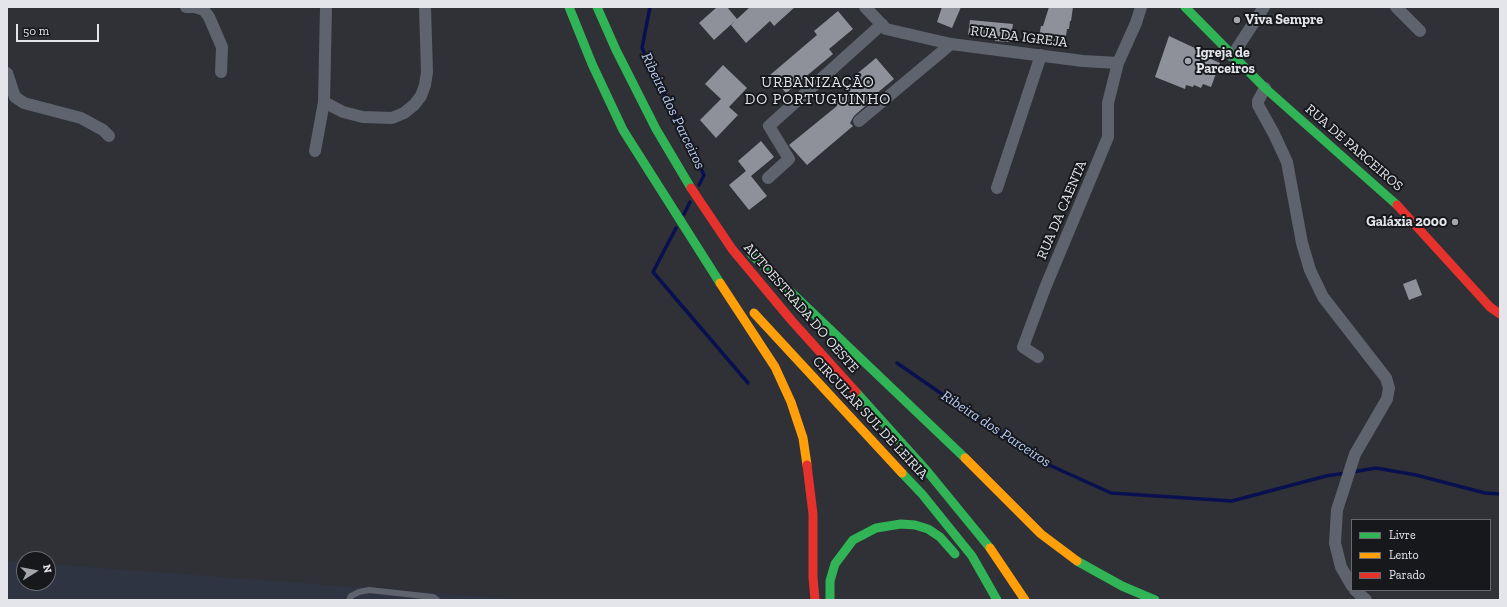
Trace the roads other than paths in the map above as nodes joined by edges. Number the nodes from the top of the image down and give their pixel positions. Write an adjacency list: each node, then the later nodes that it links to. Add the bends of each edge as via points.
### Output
1 (186, 7): 17 (street, via 204,10 209,17 222,47)
2 (326, 7): 20 (street)
3 (425, 7): 20 (street, via 427,72 421,96 414,104 404,113 392,118 362,117 343,112)
4 (569, 7): 27 (main road, via 623,130)
5 (597, 7): 26 (main road, AUTOESTRADA DO OESTE, via 656,129)
6 (865, 7): 11 (street, RUA DA IGREJA)
7 (1141, 7): 16 (street)
8 (1184, 7): 15 (main road, RUA DE PARCEIROS)
9 (1264, 7): 15 (street)
10 (1396, 7): 12 (street)
11 (882, 24): 13 (street, RUA DA IGREJA, via 886,29); 24 (street, via 769,126 789,159)
12 (1420, 31)
13 (951, 44): 14 (street, RUA DA IGREJA); 21 (street)
14 (1040, 55): 16 (street, RUA DA IGREJA); 25 (street)
15 (1232, 56): 19 (main road, RUA DE PARCEIROS)
16 (1118, 63): 29 (street, RUA DA CAENTA, via 1108,103 1108,137 1045,288 1023,348)
17 (221, 72)
18 (7, 73): 22 (street, via 15,97 24,103 80,118)
19 (1266, 88): 28 (main road, RUA DE PARCEIROS, via 1404,211 1477,293); 32 (street, via 1258,105 1287,162 1302,243 1310,270 1322,297 1386,378 1389,388 1386,399 1355,454 1337,510 1335,543 1341,567)
20 (324, 102): 23 (street)
21 (859, 121)
22 (109, 136)
23 (316, 151)
24 (768, 178)
25 (997, 188)
26 (702, 202): 40 (main road, AUTOESTRADA DO OESTE, via 732,249 792,321 962,512 1002,564); 41 (main road, via 741,244 932,424 1041,534 1082,564 1122,586)
27 (710, 265): 33 (main road, CIRCULAR SUL DE LEIRIA, via 922,494 972,556); 37 (main road, via 775,367 797,419 803,438 810,482)
28 (1500, 314)
29 (1038, 357)
30 (963, 563): 38 (main road, via 940,537 928,529 901,524 876,528 853,540 835,564 830,581)
31 (970, 572): 33 (main road, via 977,581)
32 (1351, 584)
33 (989, 585): 39 (main road, CIRCULAR SUL DE LEIRIA)
34 (1356, 591): 42 (street)
35 (348, 600): 36 (lane, via 359,592 369,590 433,597)
36 (437, 600)
37 (816, 600)
38 (830, 600)
39 (997, 600)
40 (1025, 600)
41 (1155, 600)
42 (1366, 600)

